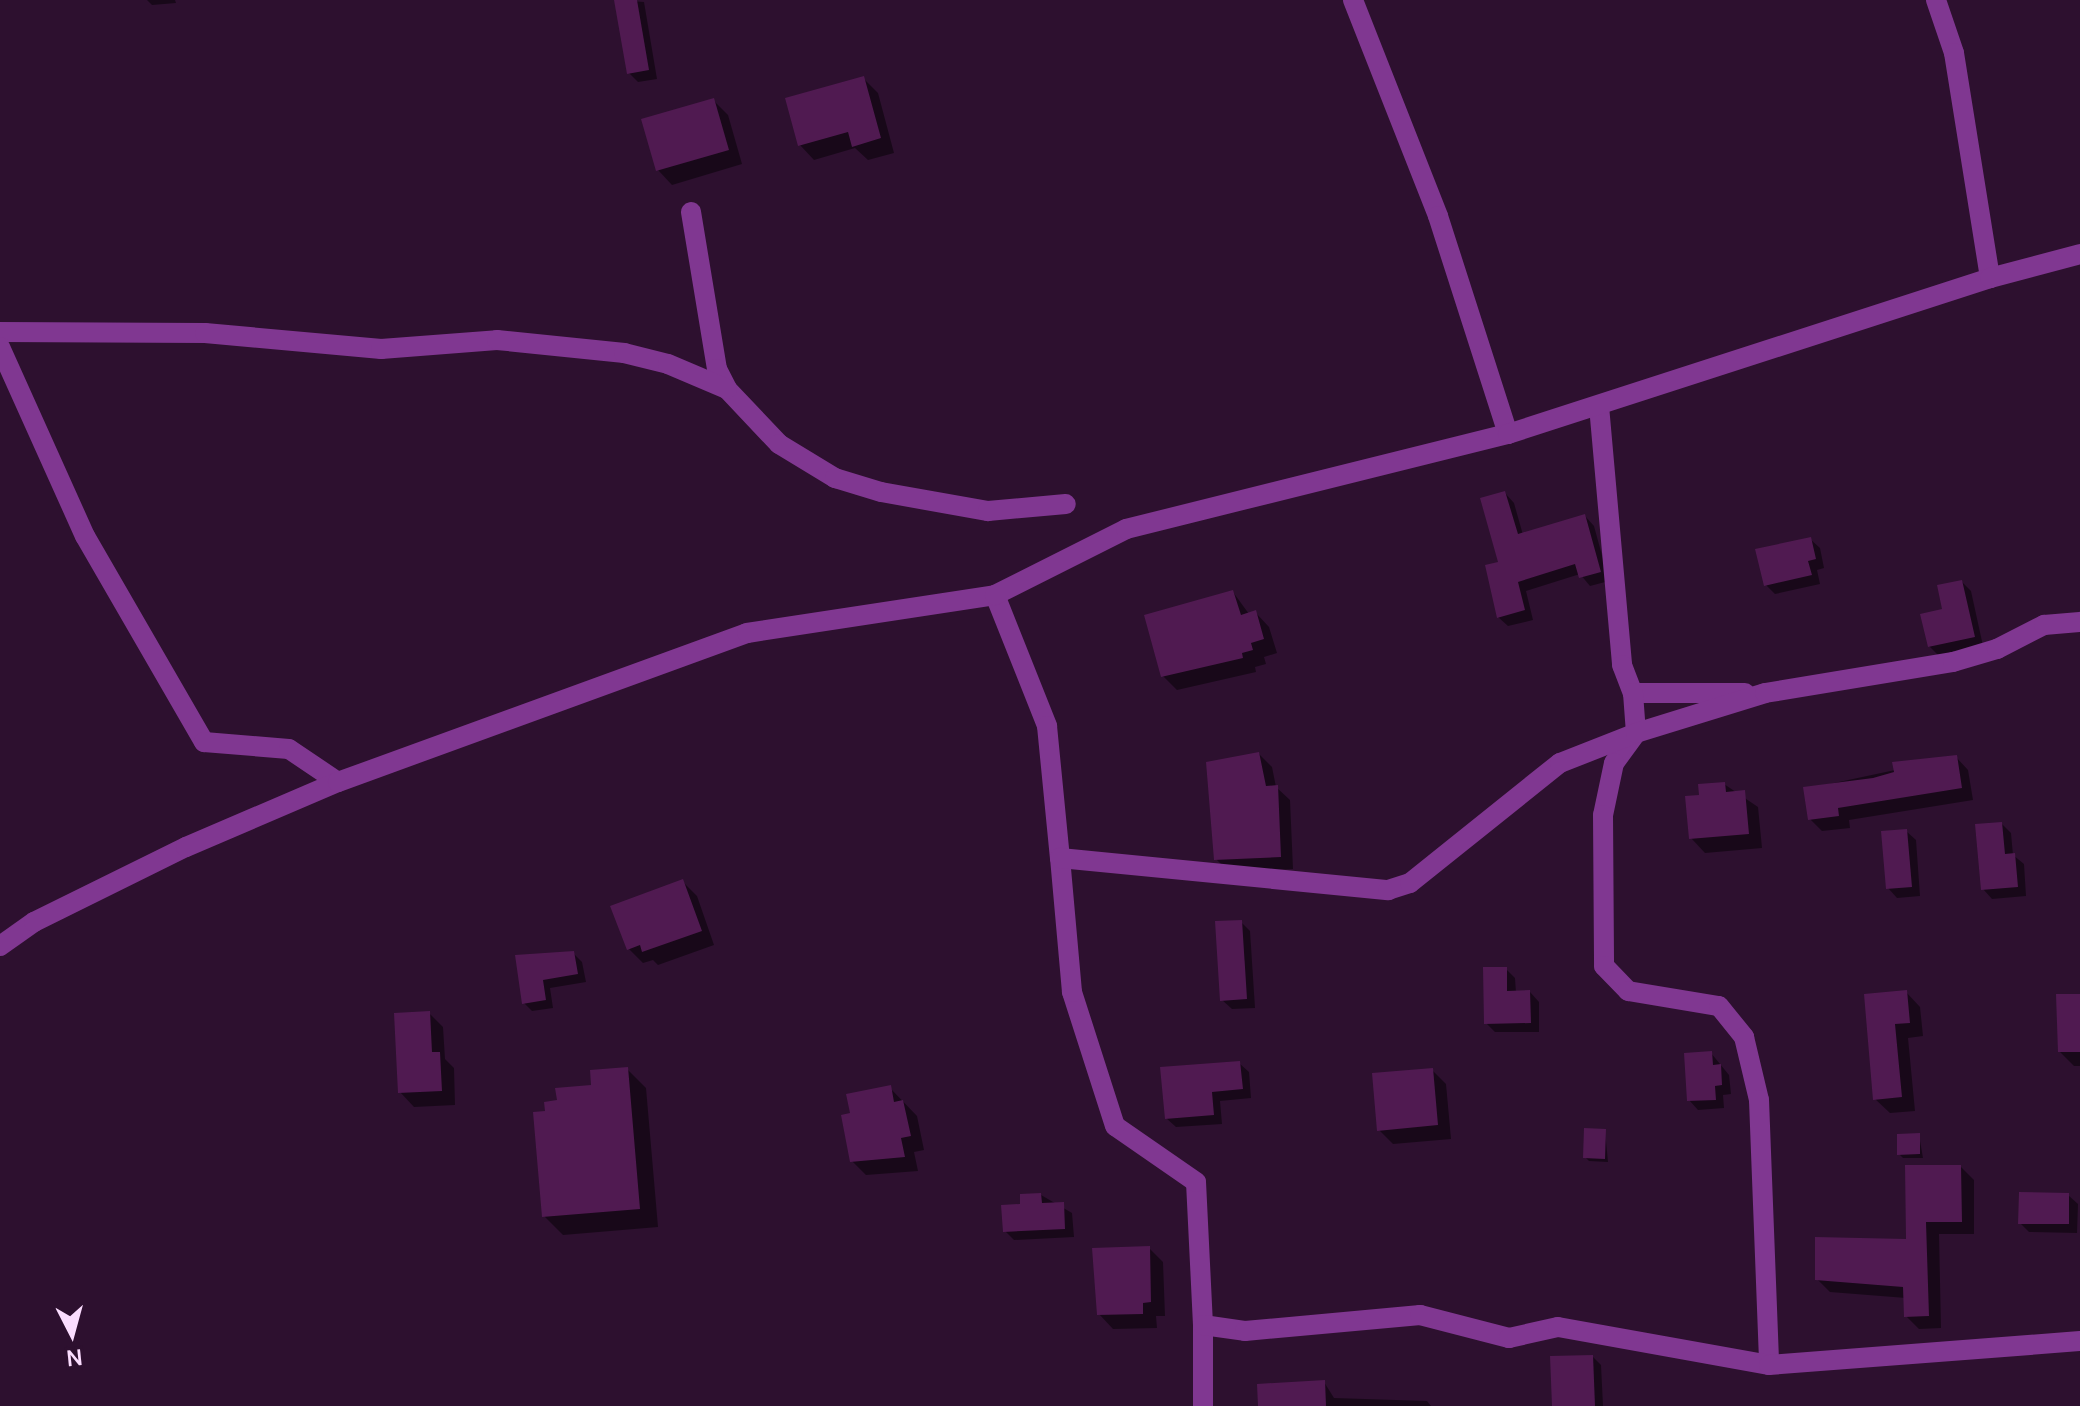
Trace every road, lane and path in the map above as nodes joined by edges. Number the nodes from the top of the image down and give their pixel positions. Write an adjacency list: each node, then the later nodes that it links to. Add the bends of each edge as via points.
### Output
1 (1353, 0): 10 (street, via 1438,216)
2 (1936, 0): 5 (street, via 1954,53)
3 (691, 212): 8 (street, via 709,331)
4 (2080, 254): 5 (street)
5 (1990, 278): 9 (street)
6 (0, 332): 8 (street, via 53,328 205,333 381,349 497,340 624,353 668,364)
7 (0, 347): 17 (street, via 85,536 204,742 289,749)
8 (727, 389): 11 (street, via 779,444 835,478 988,511)
9 (1599, 406): 10 (street); 14 (street, via 1622,665)
10 (1508, 434): 12 (street, via 1126,529)
11 (1066, 504)
12 (995, 595): 17 (street, via 747,633); 18 (street, via 1047,726)
13 (2080, 622): 15 (street, via 2044,625 1997,649 1953,662)
14 (1633, 693): 15 (street); 16 (street)
15 (1765, 693): 16 (street)
16 (1636, 733): 18 (street, via 1560,763 1410,883 1388,890); 22 (street, via 1614,763 1603,815 1604,966 1628,991 1719,1006 1744,1037 1759,1100)
17 (338, 782): 19 (street, via 186,847 34,922)
18 (1060, 858): 20 (street, via 1072,992 1115,1126 1196,1182)
19 (0, 946)
20 (1203, 1325): 22 (street, via 1290,1330 1420,1315 1509,1338 1558,1327); 23 (street)
21 (2080, 1341): 22 (street)
22 (1769, 1365)
23 (1203, 1406)

